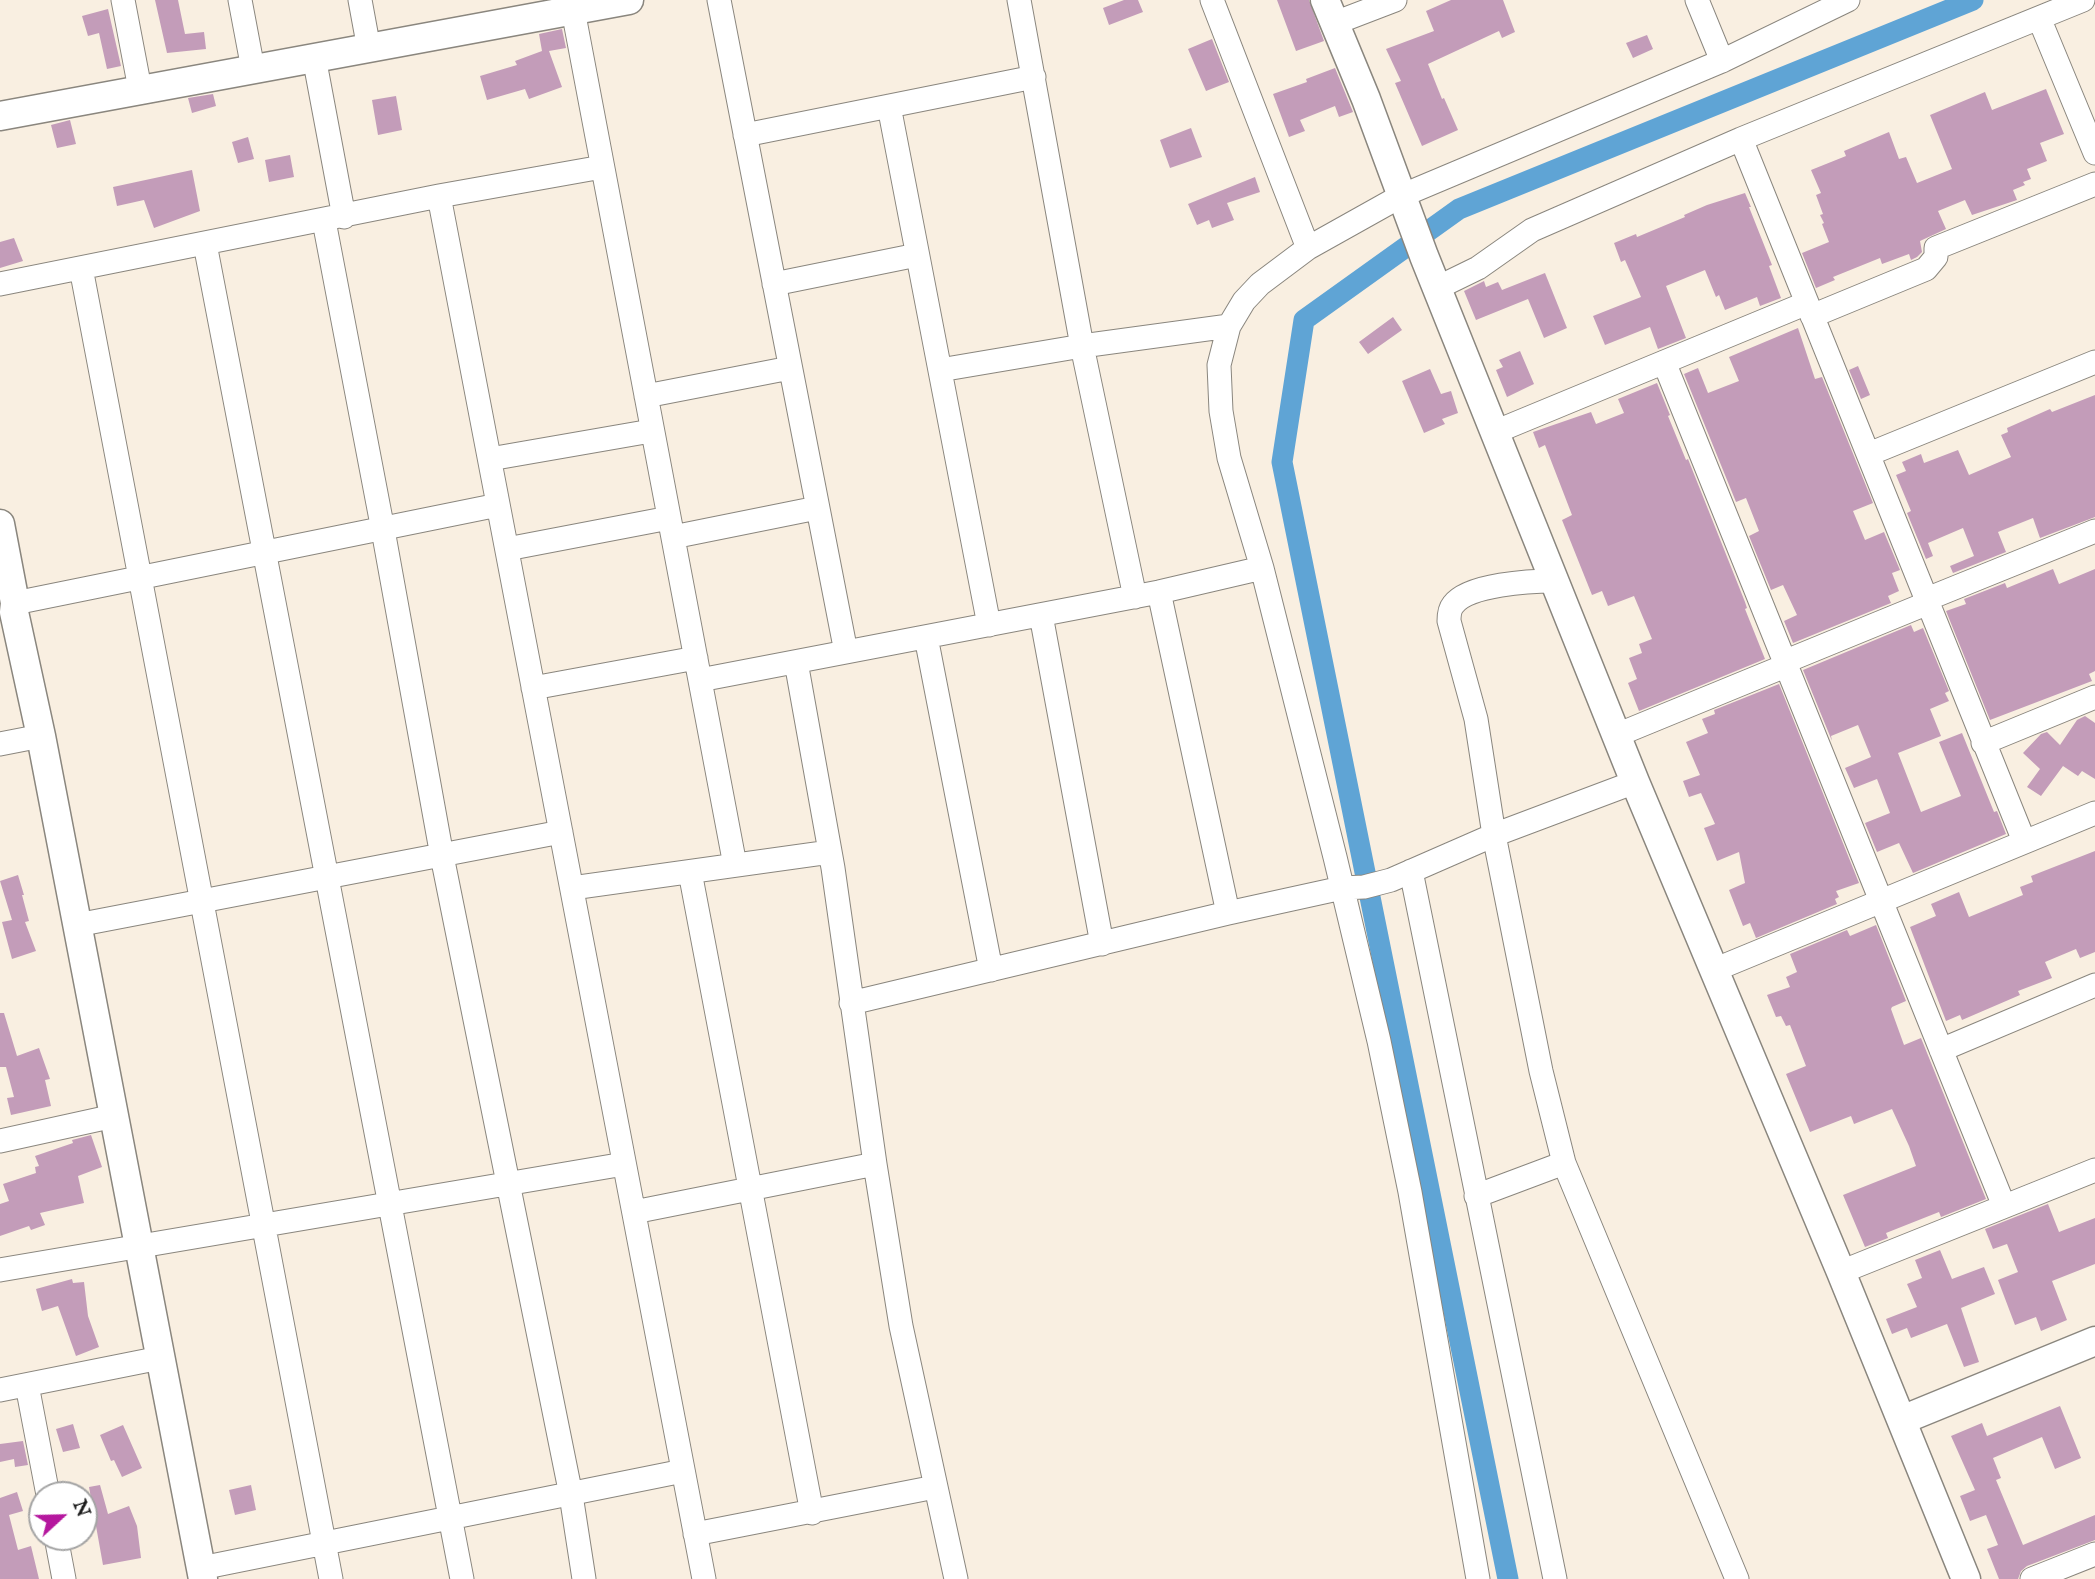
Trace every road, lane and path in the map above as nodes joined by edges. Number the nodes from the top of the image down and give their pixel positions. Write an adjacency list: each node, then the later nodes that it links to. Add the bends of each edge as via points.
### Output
1 (123, 0): 20 (street)
2 (240, 0): 18 (street)
3 (360, 0): 15 (street)
4 (629, 0): 12 (street)
5 (719, 0): 23 (street)
6 (1018, 0): 19 (street)
7 (1212, 0): 32 (street)
8 (1395, 0): 13 (street)
9 (1697, 0): 17 (street)
10 (1848, 0): 17 (street)
11 (2083, 0): 14 (street)
12 (573, 10): 15 (street); 26 (street)
13 (1330, 11): 29 (street)
14 (2039, 18): 24 (street); 25 (street)
15 (369, 49): 16 (street)
16 (314, 57): 18 (street); 30 (street)
17 (1722, 61): 29 (street)
18 (253, 69): 20 (street)
19 (1034, 77): 21 (street); 40 (street)
20 (140, 89): 22 (street)
21 (889, 106): 23 (street); 33 (street)
22 (0, 117)
23 (745, 135): 36 (street)
24 (1741, 139): 37 (street, via 1532,230 1478,268); 38 (street)
25 (2095, 153)
26 (602, 167): 28 (street); 45 (street)
27 (2095, 184): 38 (street, via 1936,248 1936,257 1926,269)
28 (439, 196): 30 (street); 49 (street)
29 (1401, 196): 32 (street); 37 (street)
30 (334, 219): 31 (street); 54 (street)
31 (205, 244): 34 (street); 57 (street)
32 (1308, 248): 39 (street, via 1260,284)
33 (917, 255): 36 (street); 44 (street)
34 (80, 268): 35 (street); 59 (street)
35 (0, 284)
36 (774, 284): 43 (street)
37 (1437, 288): 47 (street)
38 (1810, 310): 41 (street); 48 (street)
39 (1229, 326): 40 (street); 58 (street, via 1219,365 1221,411 1228,458)
40 (1082, 345): 44 (street); 62 (street)
41 (1664, 362): 47 (street); 70 (street)
42 (2095, 362): 48 (street)
43 (790, 368): 45 (street); 51 (street)
44 (940, 370): 66 (street)
45 (646, 397): 46 (street)
46 (651, 431): 49 (street); 53 (street)
47 (1495, 432): 60 (street)
48 (1870, 454): 63 (street)
49 (490, 459): 50 (street)
50 (498, 505): 54 (street); 56 (street)
51 (817, 508): 53 (street); 68 (street)
52 (0, 524): 64 (street)
53 (671, 528): 56 (street); 71 (street)
54 (383, 530): 57 (street); 84 (street)
55 (2095, 531): 63 (street)
56 (507, 549): 72 (street)
57 (265, 554): 59 (street); 88 (street)
58 (1262, 568): 61 (street); 89 (street)
59 (140, 577): 64 (street); 91 (street)
60 (1555, 581): 74 (street); 81 (street, via 1481,590 1458,600 1449,613 1476,719)
61 (1159, 592): 62 (street); 93 (street)
62 (1135, 597): 65 (street)
63 (1928, 601): 70 (street); 76 (street)
64 (10, 610): 75 (street)
65 (1041, 614): 66 (street); 95 (street)
66 (989, 625): 67 (street)
67 (926, 637): 68 (street); 96 (street)
68 (846, 652): 69 (street)
69 (796, 662): 71 (street); 83 (street)
70 (1785, 664): 74 (street); 92 (street)
71 (698, 669): 72 (street); 85 (street)
72 (533, 688): 80 (street)
73 (2095, 697): 76 (street)
74 (1617, 735): 78 (street)
75 (41, 736): 77 (street); 94 (street)
76 (1983, 743): 82 (street)
77 (0, 744)
78 (1635, 782): 81 (street); 97 (street)
79 (2095, 813): 82 (street)
80 (561, 832): 84 (street); 90 (street)
81 (1494, 835): 87 (street); 103 (street)
82 (2024, 841): 92 (street)
83 (830, 852): 85 (street); 99 (street)
84 (442, 856): 88 (street); 107 (street)
85 (735, 865): 86 (street)
86 (690, 872): 90 (street); 108 (street)
87 (1401, 876): 89 (street); 109 (street)
88 (328, 878): 91 (street); 110 (street)
89 (1353, 887): 93 (street); 140 (street)
90 (572, 888): 104 (street)
91 (201, 901): 94 (street); 113 (street)
92 (1881, 901): 97 (street); 100 (street)
93 (1228, 914): 95 (street)
94 (77, 925): 101 (street)
95 (1102, 944): 96 (street)
96 (991, 970): 99 (street)
97 (1714, 970): 116 (street)
98 (2095, 985): 100 (street)
99 (851, 1003): 105 (street)
100 (1941, 1050): 111 (street)
101 (114, 1116): 102 (street); 114 (street)
102 (0, 1141)
103 (1563, 1163): 109 (street); 142 (street)
104 (624, 1164): 107 (street); 112 (street)
105 (875, 1164): 108 (street); 124 (street, via 901,1326)
106 (2095, 1170): 111 (street)
107 (509, 1184): 110 (street); 125 (street)
108 (751, 1190): 112 (street); 126 (street)
109 (1476, 1196): 141 (street)
110 (390, 1205): 113 (street); 127 (street)
111 (2004, 1206): 116 (street)
112 (634, 1212): 122 (street)
113 (263, 1226): 114 (street); 129 (street)
114 (139, 1248): 115 (street); 118 (street)
115 (0, 1270)
116 (1841, 1272): 121 (street)
117 (2095, 1341): 121 (street)
118 (160, 1359): 119 (street); 132 (street)
119 (27, 1385): 120 (street); 123 (street)
120 (0, 1390)
121 (1902, 1420): 133 (street)
122 (683, 1471): 125 (street); 128 (street)
123 (45, 1481)
124 (935, 1487): 126 (street); 139 (street)
125 (571, 1495): 127 (street); 137 (street)
126 (812, 1513): 128 (street)
127 (450, 1518): 129 (street); 136 (street)
128 (695, 1534): 138 (street)
129 (324, 1541): 132 (street); 135 (street)
130 (59, 1551): 134 (street)
131 (2095, 1554): 143 (street)
132 (202, 1573)
133 (1964, 1578)
134 (64, 1579)
135 (331, 1579)
136 (462, 1579)
137 (584, 1579)
138 (704, 1579)
139 (956, 1579)
140 (1478, 1579)
141 (1555, 1579)
142 (1737, 1579)
143 (2032, 1579)

